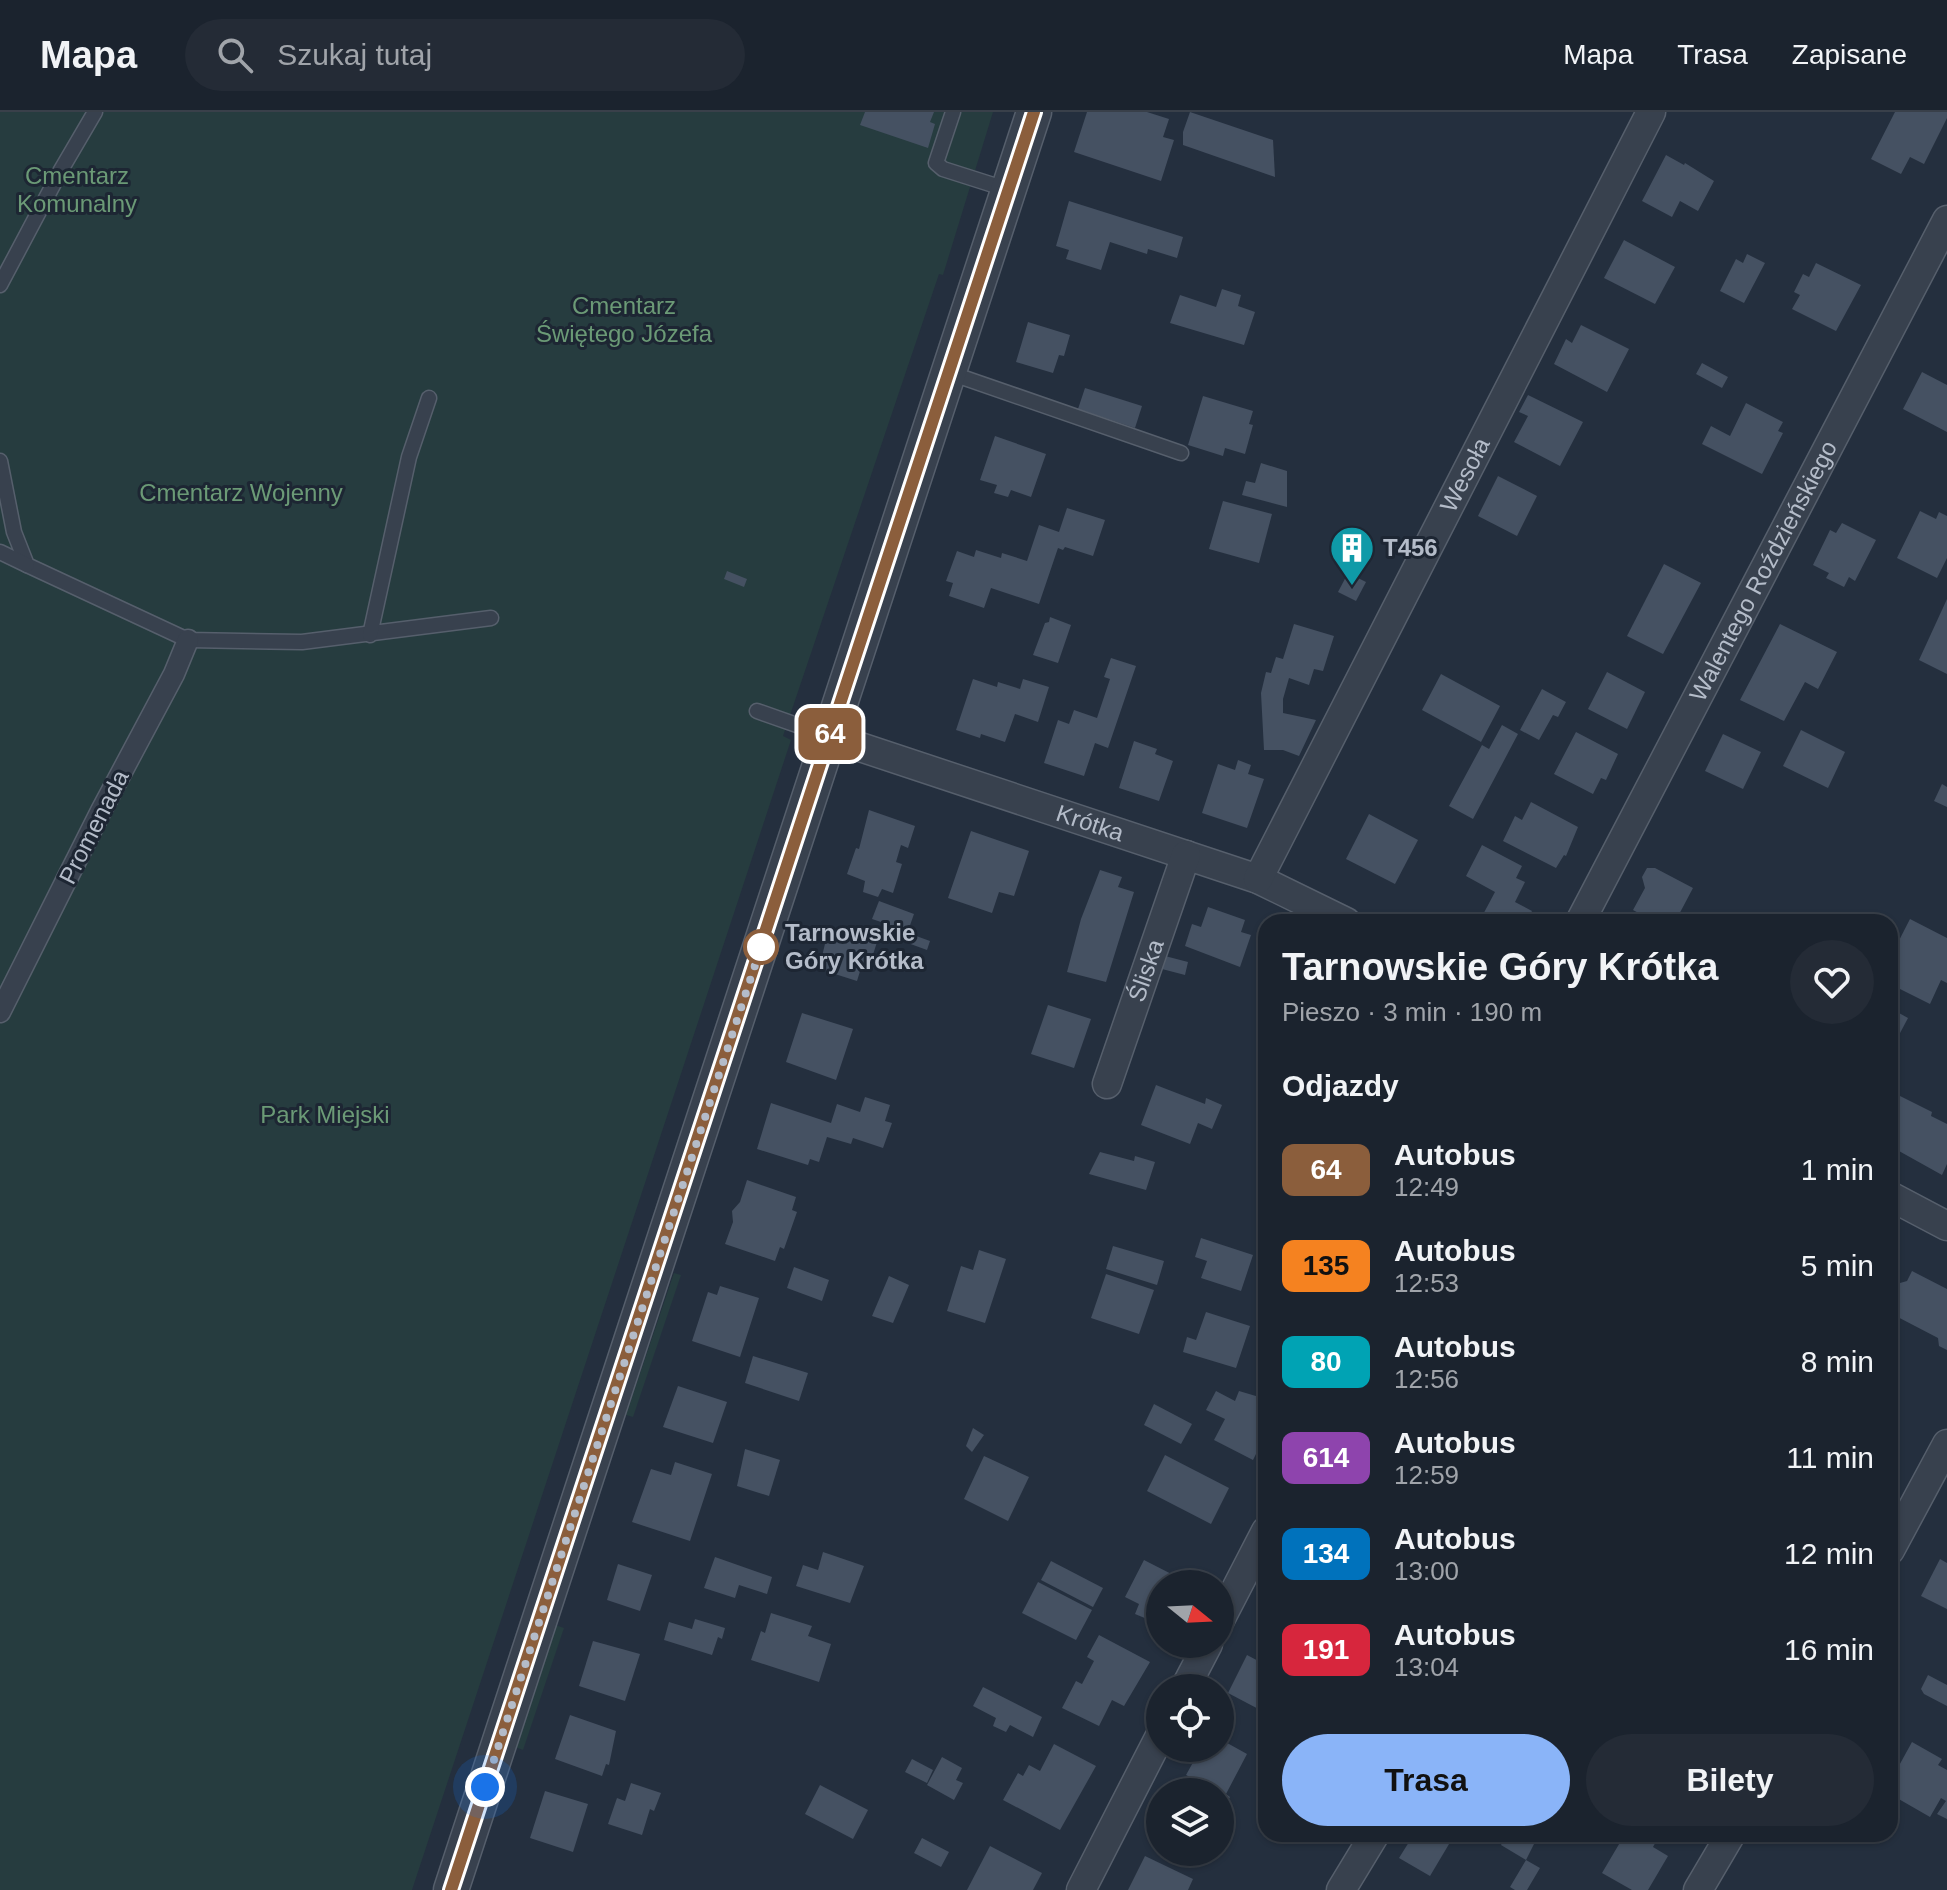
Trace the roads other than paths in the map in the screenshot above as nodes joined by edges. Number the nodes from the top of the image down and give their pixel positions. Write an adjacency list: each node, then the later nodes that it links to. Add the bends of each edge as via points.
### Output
1 (95, 112): 7 (lane)
2 (953, 112): 5 (lane, via 936,163)
3 (1034, 112): 5 (street)
4 (1651, 112): 20 (street, Wesoła)
5 (1009, 190): 8 (street)
6 (1947, 220): 22 (street, Walentego Roździeńskiego)
7 (0, 285)
8 (949, 373): 10 (lane); 18 (street)
9 (429, 398): 15 (lane, via 411,450)
10 (1181, 453)
11 (0, 461): 13 (lane, via 14,532)
12 (0, 552): 13 (lane)
13 (27, 565): 16 (lane)
14 (491, 618): 15 (lane)
15 (370, 635): 16 (lane, via 302,642)
16 (188, 640): 23 (street, Promenada)
17 (757, 711): 18 (lane)
18 (830, 737): 19 (street, Krótka); 34 (street)
19 (1186, 855): 20 (street, Krótka); 24 (street, Śliska)
20 (1258, 879): 21 (street, Krótka)
21 (1330, 914)
22 (1584, 914)
23 (0, 1012)
24 (1107, 1084)
25 (1898, 1200): 26 (street)
26 (1947, 1226)
27 (1947, 1444): 28 (street)
28 (1898, 1535)
29 (1258, 1546): 30 (street)
30 (1234, 1593)
31 (1147, 1762): 35 (street)
32 (1370, 1842): 36 (street)
33 (1726, 1842): 37 (street)
34 (451, 1890)
35 (1081, 1890)
36 (1341, 1890)
37 (1698, 1890)

